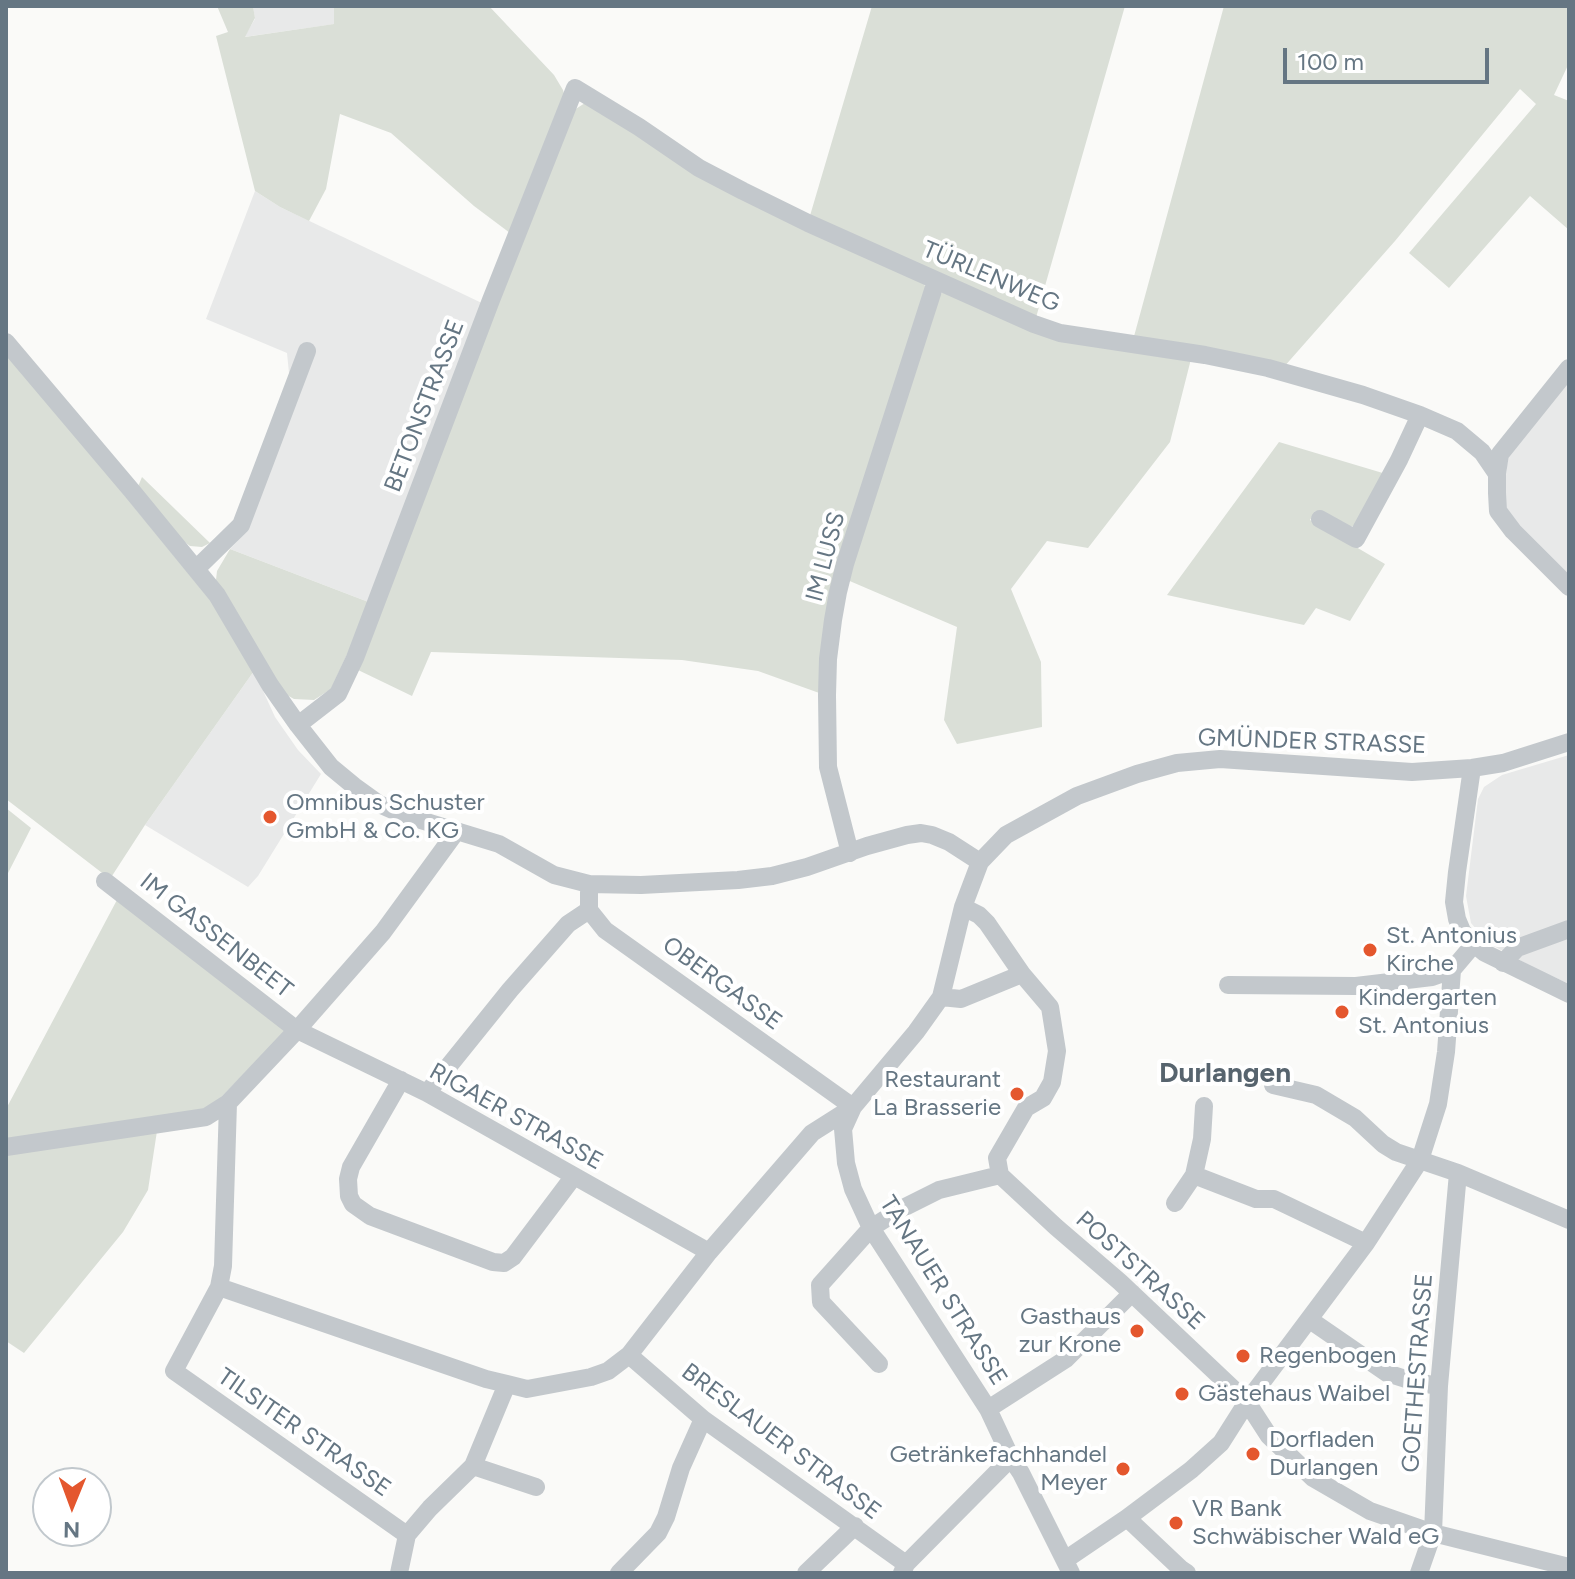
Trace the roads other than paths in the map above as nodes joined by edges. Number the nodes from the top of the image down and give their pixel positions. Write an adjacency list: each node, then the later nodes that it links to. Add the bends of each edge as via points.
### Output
1 (575, 88): 2 (street, TÜRLENWEG, via 699,168); 11 (street, BETONSTRASSE, via 355,658 338,694)
2 (936, 281): 6 (street, TÜRLENWEG, via 1060,333 1268,368); 15 (street, IM LUSS, via 845,564 833,620 828,767)
3 (6, 342): 9 (street)
4 (307, 351): 9 (street, via 241,525)
5 (1569, 368): 7 (street, via 1500,454)
6 (1420, 415): 7 (street, TÜRLENWEG, via 1457,431 1482,452); 8 (street, via 1356,539)
7 (1497, 474): 10 (street, via 1498,511)
8 (1320, 519)
9 (196, 569): 11 (street)
10 (1569, 587)
11 (298, 725): 14 (street, via 331,767 379,804)
12 (1569, 742): 13 (street, GMÜNDER STRASSE)
13 (1472, 768): 16 (street, GMÜNDER STRASSE, via 1412,772 1220,759 1177,763 1077,796 1006,835); 22 (street, via 1454,902 1462,931)
14 (456, 832): 18 (street, via 499,844 554,875); 29 (street, via 383,932)
15 (850, 853): 16 (street, via 921,833 949,842); 18 (street, via 772,876)
16 (980, 862): 19 (street, GMÜNDER STRASSE)
17 (105, 881): 29 (street, IM GASSENBEET)
18 (589, 884): 20 (street)
19 (963, 907): 25 (street, via 987,923); 28 (street, TANAUER STRASSE)
20 (589, 910): 32 (street, via 568,924); 35 (street, OBERGASSE, via 605,930)
21 (1569, 929): 23 (street, via 1517,948)
22 (1474, 944): 23 (street); 24 (street)
23 (1503, 963): 27 (street)
24 (1452, 970): 26 (street, via 1356,986); 37 (street, via 1438,1104)
25 (1022, 974): 28 (street, via 961,999); 39 (street, via 1050,1007 1057,1051 1052,1082 1043,1098 1026,1108 997,1158)
26 (1228, 985)
27 (1569, 994)
28 (941, 997): 35 (street, TANAUER STRASSE)
29 (297, 1030): 30 (street, RIGAER STRASSE); 33 (street)
30 (401, 1080): 32 (street, RIGAER STRASSE); 41 (street, via 348,1179 353,1204 370,1216 504,1263)
31 (1273, 1085): 37 (street, via 1316,1095 1355,1118 1383,1144)
32 (427, 1093): 41 (street, RIGAER STRASSE)
33 (228, 1103): 36 (street, via 206,1117); 47 (street)
34 (1204, 1106): 40 (street)
35 (853, 1107): 44 (street, TANAUER STRASSE, via 843,1129 846,1163); 46 (street, via 812,1133)
36 (6, 1147)
37 (1420, 1160): 38 (street); 45 (street)
38 (1458, 1173): 43 (street); 53 (street, GOETHESTRASSE)
39 (1000, 1175): 44 (street, via 939,1190); 48 (street, POSTSTRASSE)
40 (1194, 1175): 42 (street); 45 (street, via 1256,1199 1274,1199)
41 (574, 1176): 46 (street, RIGAER STRASSE)
42 (1175, 1203)
43 (1569, 1220)
44 (871, 1228): 51 (street, via 820,1285 821,1302); 55 (street, TANAUER STRASSE)
45 (1366, 1243): 49 (street)
46 (709, 1252): 50 (street)
47 (219, 1287): 52 (street); 63 (street, TILSITER STRASSE, via 174,1371)
48 (1132, 1293): 54 (street, POSTSTRASSE); 55 (street, via 1066,1359)
49 (1310, 1320): 53 (street, via 1387,1373); 54 (street)
50 (629, 1355): 52 (street, via 591,1377 527,1389); 56 (street, BRESLAUER STRASSE)
51 (879, 1364)
52 (507, 1384): 58 (street)
53 (1439, 1386): 62 (street, GOETHESTRASSE)
54 (1247, 1402): 60 (street, via 1221,1443); 62 (street, POSTSTRASSE, via 1269,1436 1313,1478 1370,1511)
55 (988, 1409): 57 (street, TANAUER STRASSE)
56 (703, 1419): 61 (street, BRESLAUER STRASSE); 68 (street, via 658,1533)
57 (1011, 1458): 64 (street, TANAUER STRASSE); 66 (street)
58 (473, 1466): 59 (street); 63 (street)
59 (536, 1487)
60 (1127, 1518): 64 (street); 70 (street)
61 (855, 1526): 66 (street, BRESLAUER STRASSE); 69 (street)
62 (1433, 1533): 65 (street, POSTSTRASSE); 71 (street, GOETHESTRASSE)
63 (407, 1535): 67 (street)
64 (1068, 1567)
65 (1569, 1567)
66 (904, 1569)
67 (399, 1573)
68 (619, 1573)
69 (806, 1573)
70 (1187, 1573)
71 (1419, 1573)

